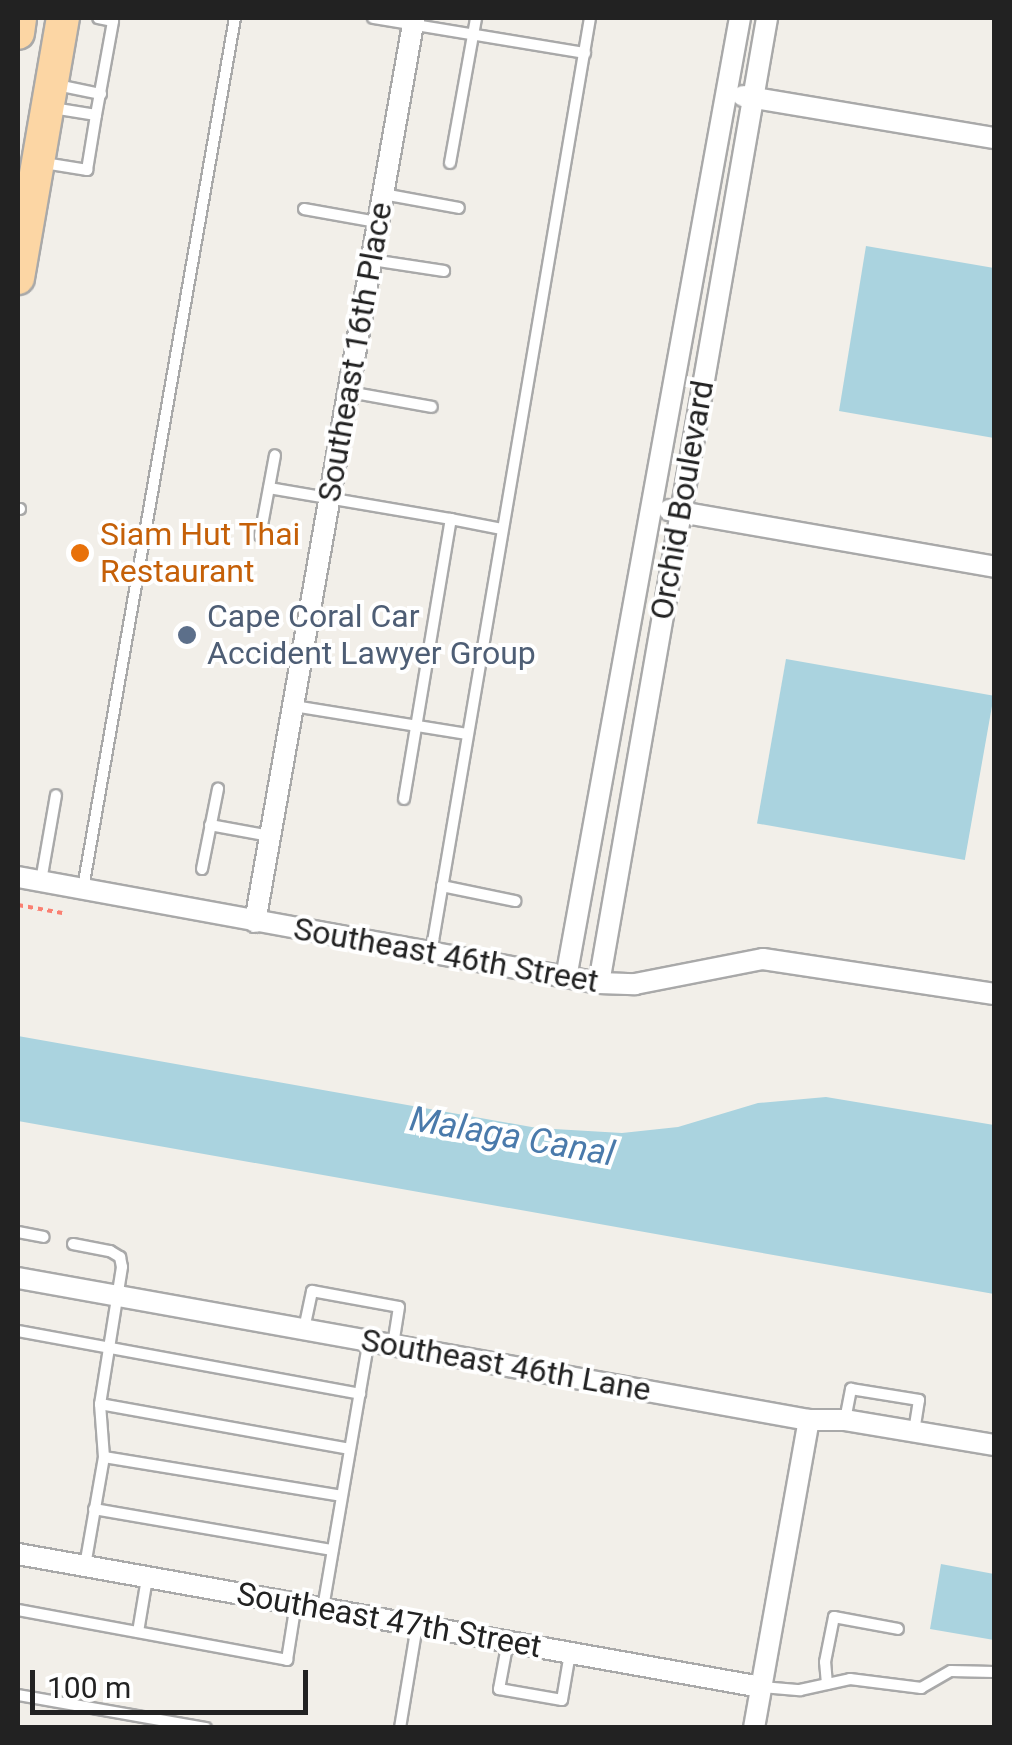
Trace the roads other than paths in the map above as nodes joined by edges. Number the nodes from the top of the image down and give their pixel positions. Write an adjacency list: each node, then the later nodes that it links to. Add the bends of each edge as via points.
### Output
1 (20, 18): 11 (main road)
2 (63, 18): 16 (main road)
3 (98, 18): 15 (lane, via 113,20)
4 (236, 18): 52 (lane)
5 (373, 18): 10 (lane)
6 (476, 18): 12 (lane)
7 (590, 18): 13 (lane)
8 (740, 18): 14 (street, Orchid Boulevard)
9 (767, 18): 17 (street, Orchid Boulevard)
10 (413, 21): 12 (lane); 22 (street, Southeast 16th Place)
11 (18, 33)
12 (473, 34): 13 (lane); 21 (lane)
13 (586, 53): 37 (lane)
14 (726, 93): 17 (street); 34 (street, Orchid Boulevard)
15 (101, 94): 16 (lane); 18 (lane)
16 (49, 96): 18 (lane); 20 (main road)
17 (754, 98): 19 (street); 35 (street, Orchid Boulevard)
18 (96, 115): 20 (lane, via 87,170)
19 (994, 138)
20 (38, 162): 28 (main road)
21 (450, 163)
22 (382, 194): 23 (lane); 25 (street, Southeast 16th Place)
23 (459, 208)
24 (304, 210): 25 (lane)
25 (378, 222): 26 (street, Southeast 16th Place)
26 (371, 260): 27 (lane); 29 (street, Southeast 16th Place)
27 (444, 271)
28 (18, 278)
29 (348, 392): 30 (lane); 33 (street, Southeast 16th Place)
30 (432, 407)
31 (275, 455): 32 (lane)
32 (269, 488): 33 (lane); 38 (lane)
33 (329, 499): 36 (lane); 40 (street, Southeast 16th Place)
34 (653, 507): 35 (street); 56 (street, Orchid Boulevard)
35 (680, 512): 39 (street); 57 (street, Orchid Boulevard)
36 (450, 519): 37 (lane); 41 (lane)
37 (502, 529): 42 (lane)
38 (260, 536)
39 (994, 567)
40 (293, 706): 41 (lane); 47 (street, Southeast 16th Place)
41 (416, 726): 42 (lane); 45 (lane)
42 (468, 734): 51 (lane)
43 (218, 789): 46 (lane)
44 (56, 795): 50 (lane)
45 (404, 798)
46 (210, 825): 47 (lane); 48 (lane)
47 (270, 836): 54 (street, Southeast 16th Place)
48 (202, 869)
49 (18, 876): 50 (street, Southeast 46th Street)
50 (41, 881): 52 (street, Southeast 46th Street)
51 (442, 886): 53 (lane); 55 (lane)
52 (83, 889): 54 (street, Southeast 46th Street)
53 (515, 900)
54 (255, 922): 55 (street, Southeast 46th Street)
55 (430, 954): 56 (street, Southeast 46th Street)
56 (566, 978): 57 (street, Southeast 46th Street)
57 (599, 982): 58 (street, Southeast 46th Street, via 635,984 763,958)
58 (994, 994)
59 (18, 1232): 60 (lane)
60 (44, 1237)
61 (72, 1244): 63 (lane, via 120,1256)
62 (18, 1278): 63 (street, Southeast 46th Lane)
63 (117, 1296): 64 (street, Southeast 46th Lane); 68 (lane)
64 (304, 1329): 66 (street, Southeast 46th Lane); 67 (lane, via 312,1291 399,1306)
65 (18, 1331): 68 (lane)
66 (369, 1340): 67 (street, Southeast 46th Lane); 69 (lane)
67 (394, 1345): 71 (street, Southeast 46th Lane)
68 (109, 1348): 69 (lane); 70 (lane)
69 (360, 1394): 75 (lane)
70 (100, 1404): 75 (lane); 76 (lane)
71 (809, 1420): 72 (street, Southeast 46th Lane); 93 (street)
72 (845, 1420): 73 (street, Southeast 46th Lane); 73 (lane, via 851,1389 918,1400)
73 (914, 1430): 74 (street, Southeast 46th Lane)
74 (994, 1445)
75 (350, 1449): 77 (lane)
76 (104, 1457): 77 (lane); 78 (lane)
77 (341, 1496): 79 (lane)
78 (94, 1509): 79 (lane); 81 (lane)
79 (332, 1550): 84 (lane)
80 (18, 1554): 81 (street, Southeast 47th Street)
81 (85, 1566): 82 (street, Southeast 47th Street)
82 (148, 1577): 83 (street, Southeast 47th Street); 88 (lane)
83 (296, 1604): 84 (street, Southeast 47th Street); 88 (lane, via 287,1660)
84 (323, 1608): 86 (street, Southeast 47th Street)
85 (18, 1610): 88 (lane)
86 (417, 1625): 89 (street, Southeast 47th Street); 96 (lane)
87 (898, 1629): 92 (lane, via 834,1617)
88 (138, 1632)
89 (508, 1641): 90 (street, Southeast 47th Street); 90 (lane, via 499,1689 562,1700)
90 (570, 1652): 93 (street, Southeast 47th Street)
91 (994, 1672): 92 (lane, via 951,1671 922,1688 869,1680)
92 (826, 1684): 93 (lane, via 788,1691)
93 (761, 1686): 97 (street)
94 (18, 1695): 95 (lane)
95 (206, 1728)
96 (400, 1728)
97 (754, 1728)

